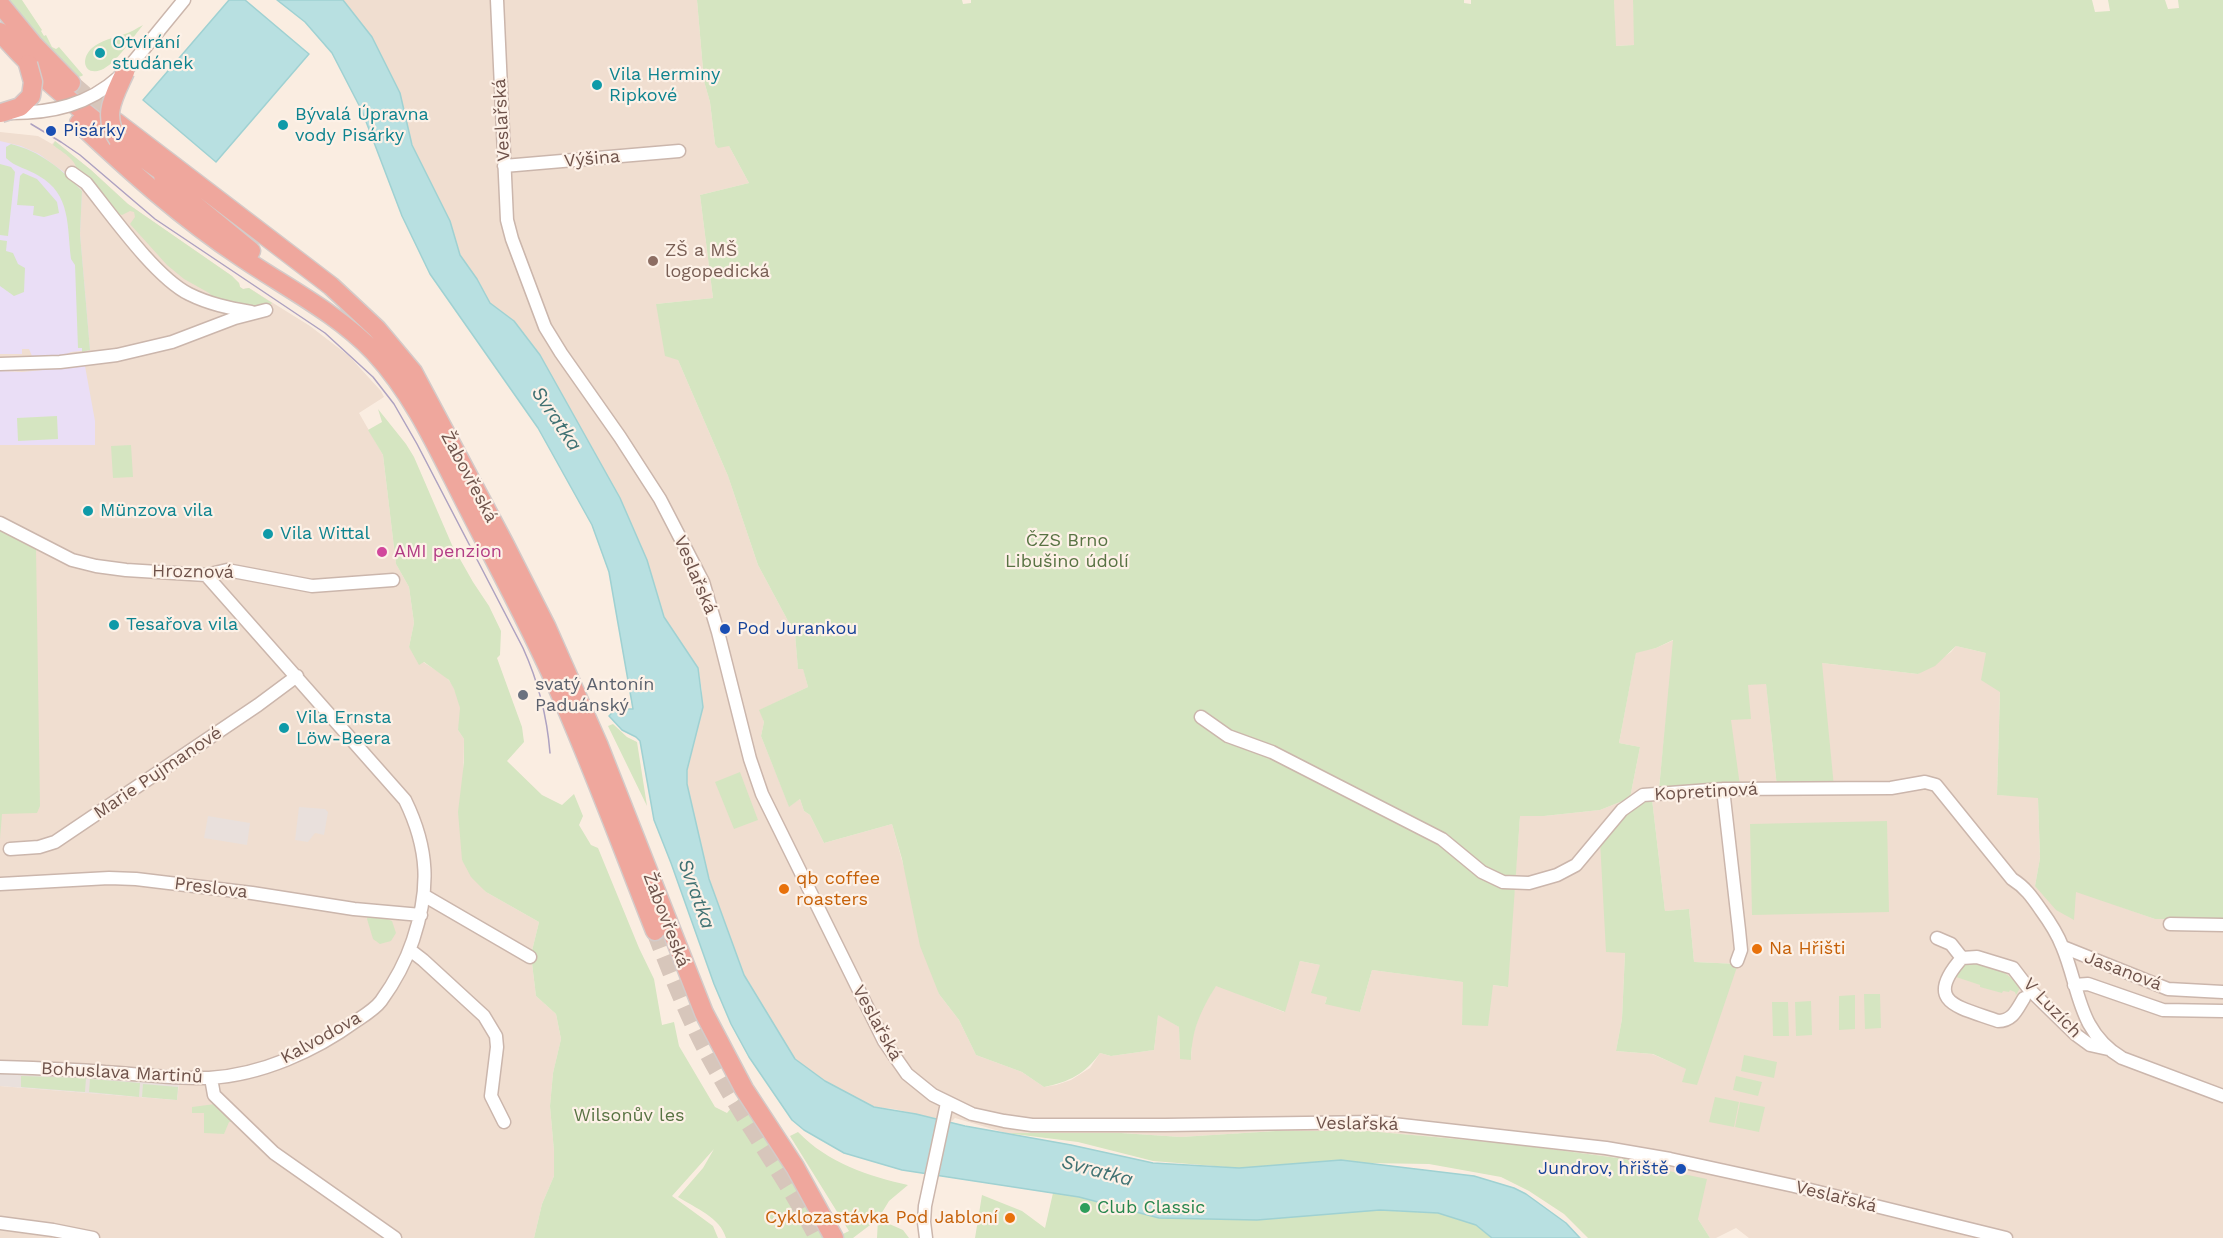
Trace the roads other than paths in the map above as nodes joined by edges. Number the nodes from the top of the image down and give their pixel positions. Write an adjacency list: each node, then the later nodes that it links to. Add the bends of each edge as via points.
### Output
1 (184, 0): 6 (street)
2 (497, 0): 14 (street, Veslařská)
3 (0, 4): 7 (highway)
4 (0, 32): 5 (highway)
5 (28, 64): 8 (highway); 9 (highway, bridge, via 33,82 31,96 20,106)
6 (130, 65): 8 (street, bridge, via 100,92); 11 (highway, bridge, via 112,100 111,125)
7 (71, 83)
8 (74, 105): 9 (street, bridge, via 43,112); 11 (highway, bridge)
9 (0, 113)
10 (79, 123): 16 (highway, Žabovřeská, via 200,228)
11 (117, 130): 13 (highway); 17 (highway, Žabovřeská, via 331,286 357,308)
12 (679, 151): 14 (street, Výšina)
13 (153, 166): 16 (highway, via 173,187 319,301); 17 (highway, via 360,321)
14 (504, 166): 46 (street, Veslařská, via 507,220 545,327 660,499 702,582 750,759 774,820 891,1052 907,1074)
15 (72, 173): 18 (street, via 86,183 159,271 187,293 216,305 261,311 172,342 117,355)
16 (331, 316): 31 (highway, Žabovřeská, via 372,350 391,372 440,454 557,687)
17 (403, 359): 51 (highway, Žabovřeská, via 430,403 546,626 598,746 684,968 717,1040)
18 (0, 364)
19 (0, 523): 20 (street, Hroznová, via 72,560 126,570)
20 (206, 575): 21 (street, Hroznová, via 227,570 312,586); 22 (street, Kalvodova)
21 (393, 580)
22 (297, 676): 25 (street, Marie Pujmanové, via 55,842); 27 (street, Kalvodova, via 405,800 422,847)
23 (1202, 717): 24 (street, Kopretinová, via 1228,736 1272,752 1442,839 1482,872 1503,882 1529,883 1576,866 1622,810 1643,795)
24 (1723, 789): 33 (street, Kopretinová, via 1891,788 1925,782 1936,785 2012,879 2030,894); 37 (street, via 1741,950)
25 (10, 849)
26 (0, 884): 28 (street, Preslova, via 136,879)
27 (425, 896): 28 (street, Kalvodova); 35 (street)
28 (421, 915): 34 (street, Kalvodova)
29 (2170, 924): 30 (street)
30 (2223, 925)
31 (655, 931)
32 (1937, 938): 36 (street, via 1951,944)
33 (2063, 947): 38 (street, Jasanová); 39 (street, Jasanová, via 2168,989)
34 (410, 950): 44 (street, Kalvodova, via 381,1000 343,1030 270,1066); 47 (street, via 491,1026 497,1047 491,1096)
35 (530, 957)
36 (1962, 958): 40 (street, V Luzích, via 1944,988 1954,1006 2004,1021 2011,1018); 42 (street, V Luzích, via 1977,957 2013,968 2075,1034 2090,1045)
37 (1737, 961)
38 (2074, 984): 41 (street, Jasanová, via 2088,984 2163,1010); 42 (street, Jasanová, via 2082,1011)
39 (2223, 992)
40 (2024, 998)
41 (2223, 1011)
42 (2108, 1049): 45 (street, Jasanová, via 2122,1058)
43 (0, 1067): 44 (street, Bohuslava Martinů)
44 (211, 1078): 50 (street, Bohuslava Martinů, via 214,1095 274,1154)
45 (2223, 1096)
46 (947, 1103): 52 (street, via 925,1206); 53 (street, Veslařská, via 972,1114 1032,1125 1375,1122 1606,1148 1794,1186)
47 (504, 1122)
48 (0, 1223): 49 (street)
49 (93, 1238)
50 (395, 1238)
51 (834, 1238)
52 (926, 1238)
53 (2006, 1238)

